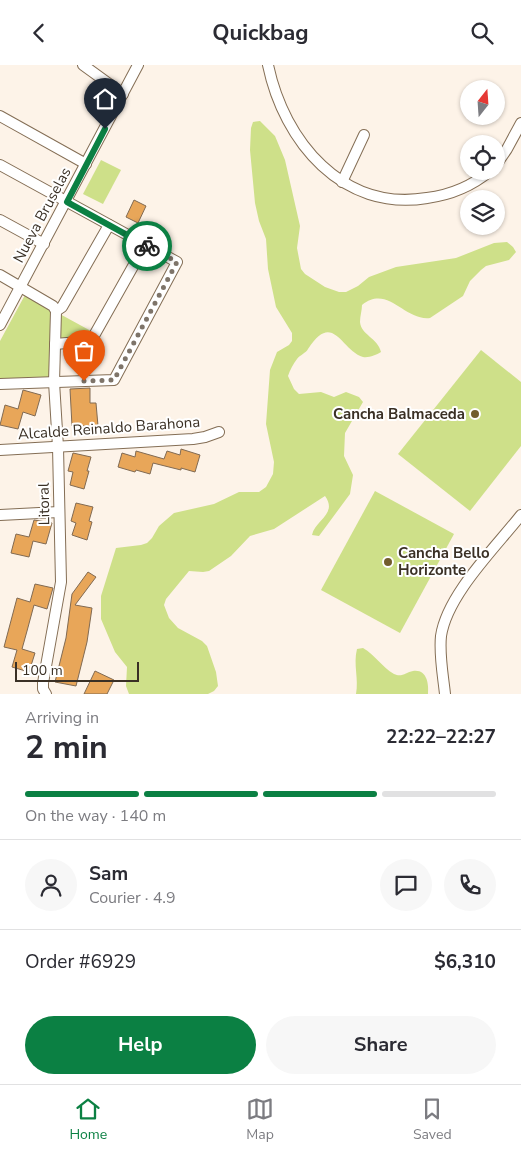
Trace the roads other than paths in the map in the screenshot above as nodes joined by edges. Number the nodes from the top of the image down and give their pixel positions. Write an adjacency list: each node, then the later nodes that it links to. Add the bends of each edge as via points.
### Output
1 (83, 65): 4 (street)
2 (138, 65): 4 (street, Nueva Bruselas)
3 (268, 65): 12 (street, via 277,96 302,143)
4 (123, 94): 9 (street, Nueva Bruselas)
5 (0, 116): 9 (street)
6 (521, 123): 8 (street)
7 (364, 135): 12 (street)
8 (505, 153)
9 (86, 164): 13 (street, Nueva Bruselas)
10 (0, 165): 13 (street)
11 (479, 180): 12 (street, via 459,190 420,199 398,200 378,197)
12 (342, 182)
13 (67, 202): 15 (street); 16 (street, Nueva Bruselas)
14 (0, 220): 16 (street)
15 (108, 225): 17 (street); 20 (street, via 62,307)
16 (44, 243): 19 (street, Nueva Bruselas)
17 (144, 245): 22 (street, via 91,341); 23 (street, via 177,262 114,380)
18 (0, 275): 19 (street)
19 (21, 287): 20 (street); 21 (street, Nueva Bruselas)
20 (56, 311): 22 (street, Litoral)
21 (0, 325)
22 (55, 344): 23 (street, Litoral)
23 (54, 382): 24 (street); 26 (street, Litoral)
24 (0, 384)
25 (219, 432): 26 (street, Alcalde Reinaldo Barahona, via 193,439)
26 (58, 447): 27 (street, Alcalde Reinaldo Barahona); 28 (street, Litoral)
27 (0, 450)
28 (59, 512): 29 (street); 31 (street, Litoral, via 61,582 43,689)
29 (0, 515)
30 (521, 515): 32 (street, via 449,610 441,647)
31 (46, 694)
32 (445, 694)

